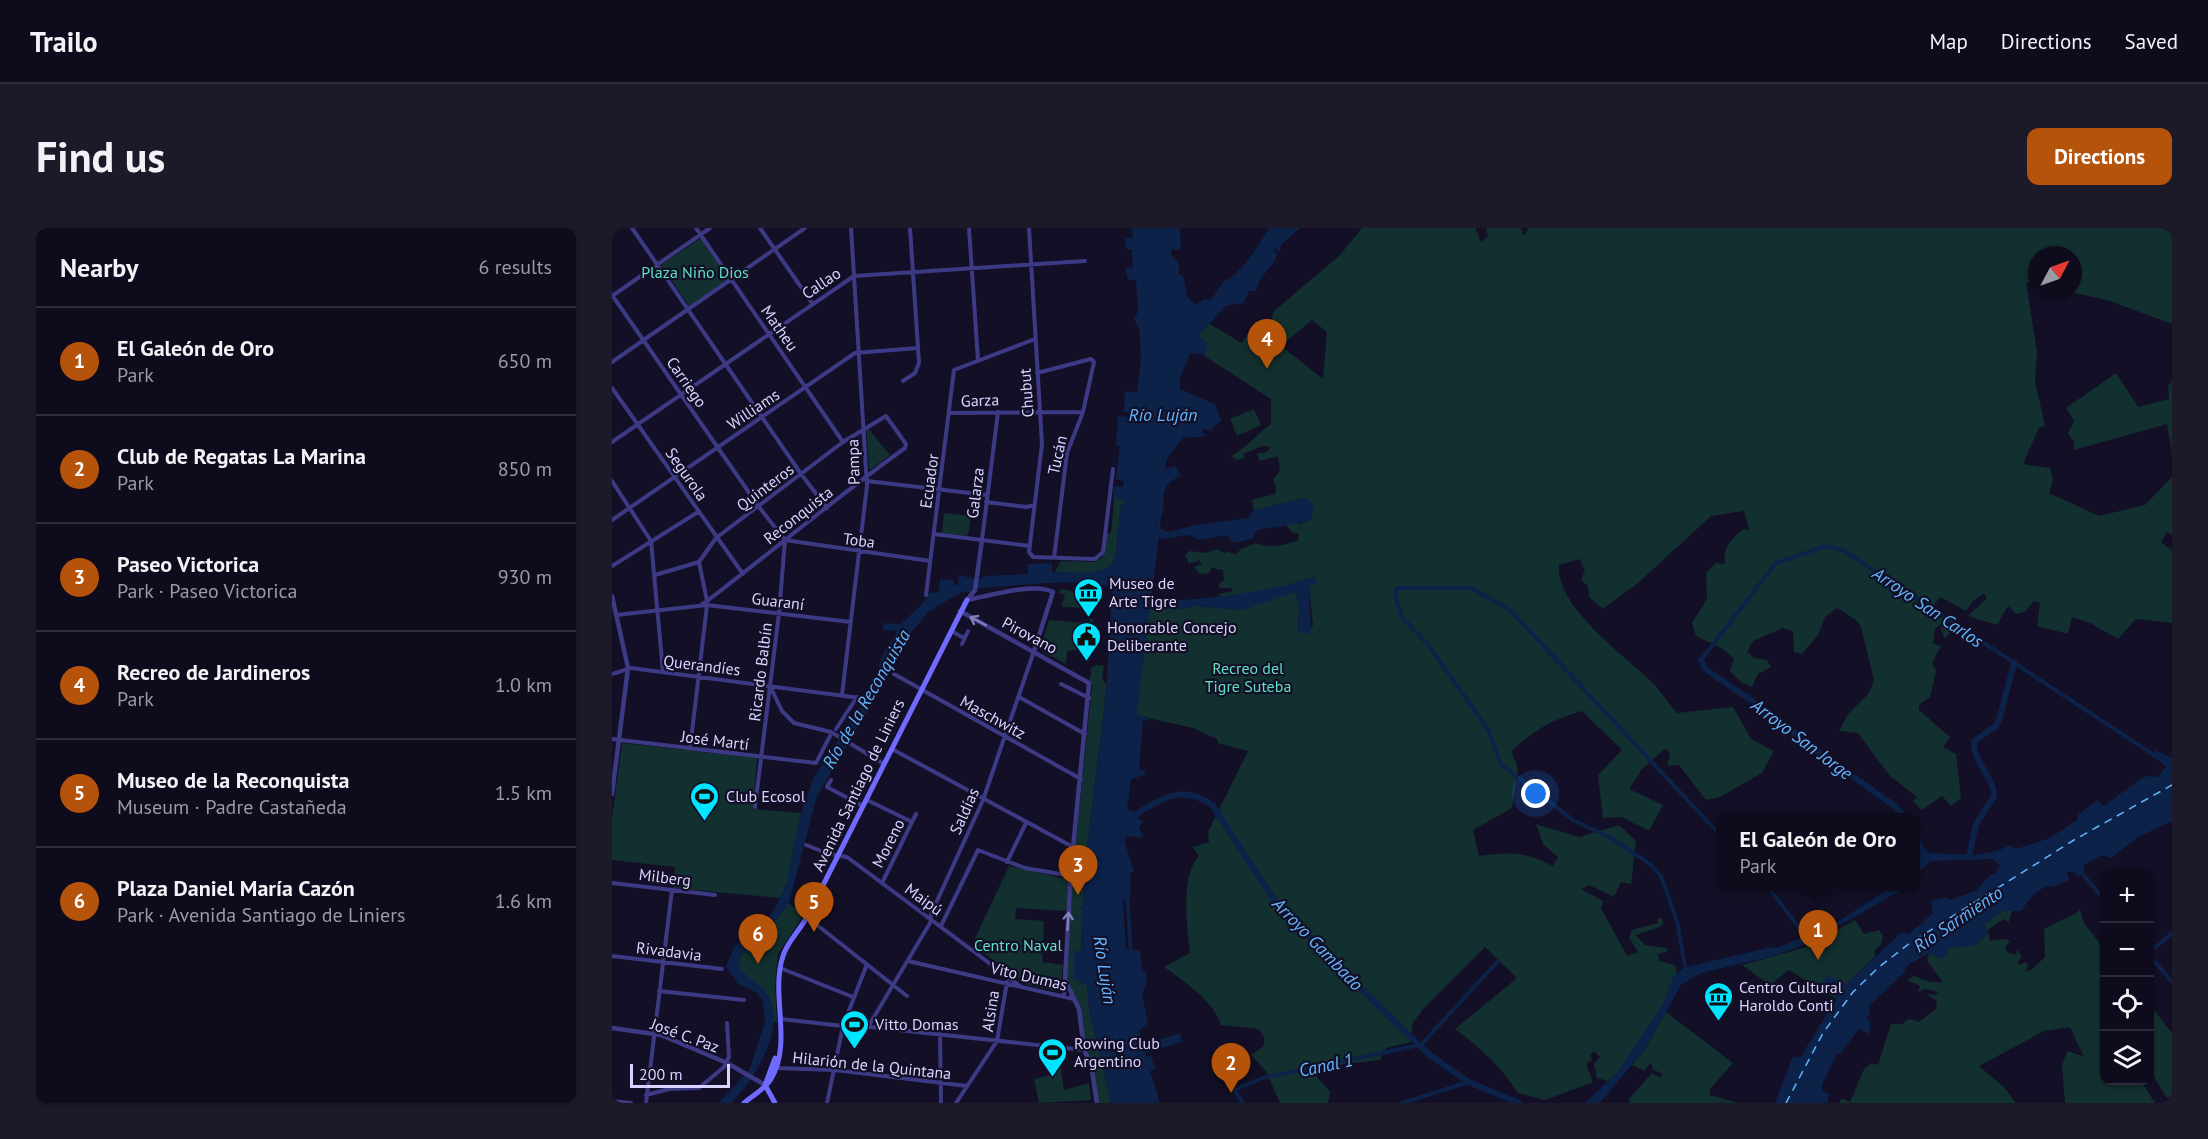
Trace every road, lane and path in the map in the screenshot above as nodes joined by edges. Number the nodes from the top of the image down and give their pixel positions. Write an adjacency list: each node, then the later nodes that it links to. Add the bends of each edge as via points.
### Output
1 (632, 228): 13 (street)
2 (696, 228): 10 (street, Matheu)
3 (711, 228): 10 (street)
4 (760, 228): 11 (street)
5 (805, 228): 11 (street)
6 (851, 228): 17 (street, Pampa)
7 (910, 228): 16 (street)
8 (969, 228): 15 (street)
9 (1029, 228): 14 (street, Chubut)
10 (701, 235): 13 (street); 18 (street, Matheu)
11 (775, 249): 18 (street); 20 (street)
12 (1085, 261): 14 (street, Callao)
13 (657, 264): 19 (street); 21 (street)
14 (1030, 264): 15 (street, Callao); 23 (street, Chubut)
15 (971, 268): 16 (street, Callao); 27 (street)
16 (912, 272): 17 (street, Callao); 25 (street)
17 (854, 276): 20 (street, Callao); 26 (street, Pampa)
18 (732, 280): 21 (street); 22 (street, Matheu)
19 (612, 295): 24 (street, Carriego)
20 (812, 303): 22 (street, Callao)
21 (688, 309): 24 (street); 29 (street)
22 (769, 334): 29 (street, Callao); 32 (street, Matheu)
23 (1035, 339): 27 (street); 30 (street, Chubut)
24 (643, 341): 28 (street); 34 (street, Carriego)
25 (918, 348): 26 (street, Williams); 31 (street, via 918,368)
26 (859, 352): 32 (street, Williams); 41 (street, Pampa)
27 (978, 360): 38 (street, Ecuador, via 954,370)
28 (612, 362)
29 (725, 364): 34 (street, Callao); 39 (street)
30 (1037, 373): 36 (street, Chubut); 37 (street, Tucán, via 1093,360)
31 (903, 381)
32 (806, 387): 39 (street, Williams); 43 (street, Matheu)
33 (612, 388): 40 (street, Segurola)
34 (681, 394): 40 (street, Callao); 45 (street, Carriego)
35 (998, 411): 36 (street, Garza); 38 (street, Garza); 52 (street, Galarza)
36 (1040, 412): 37 (street, Garza); 54 (street, Chubut, via 1042,452)
37 (1083, 412): 67 (street, Tucán, via 1067,453)
38 (950, 413): 51 (street, Ecuador)
39 (762, 417): 45 (street, Williams); 47 (street)
40 (637, 424): 42 (street, Callao); 48 (street, Segurola)
41 (864, 427): 43 (street, Quinteros); 44 (street, Quinteros, via 884,415); 49 (street, Pampa)
42 (612, 442)
43 (843, 442): 47 (street, Quinteros)
44 (906, 444): 49 (street, Reconquista)
45 (718, 447): 48 (street, Williams); 55 (street, Carriego)
46 (1113, 469): 67 (street, via 1100,557)
47 (801, 474): 55 (street, Quinteros); 57 (street)
48 (674, 477): 56 (street, Williams); 58 (street, Segurola)
49 (867, 479): 51 (street); 57 (street, Reconquista); 66 (street, Pampa)
50 (612, 482): 56 (street)
51 (939, 490): 52 (street); 60 (street, Ecuador)
52 (987, 495): 53 (street, Galarza)
53 (986, 502): 54 (street, via 1027,507); 63 (street, Galarza)
54 (1035, 504): 65 (street, Chubut)
55 (759, 507): 61 (street, Quinteros); 62 (street, Carriego)
56 (630, 508): 59 (street, Williams); 64 (street)
57 (827, 508): 62 (street, Reconquista)
58 (698, 512): 61 (street, Segurola); 64 (street)
59 (612, 520)
60 (934, 534): 63 (street); 68 (street, Ecuador)
61 (716, 538): 69 (street, Quinteros); 71 (street, Segurola)
62 (785, 540): 66 (street, Toba); 71 (street, Reconquista); 81 (street, Ricardo Balbín)
63 (982, 540): 65 (street); 73 (street, Galarza)
64 (651, 541): 70 (street); 72 (street)
65 (1030, 546): 67 (street, Chubut, via 1031,555)
66 (859, 552): 68 (street, Toba); 83 (street, Pampa)
67 (1054, 558)
68 (930, 561): 74 (street, Ecuador)
69 (699, 562): 72 (street); 78 (street)
70 (612, 566)
71 (743, 574): 78 (street, Reconquista)
72 (655, 575): 79 (street)
73 (975, 590): 76 (street); 77 (street, Avenida Santiago de Liniers)
74 (926, 595)
75 (612, 596): 82 (street)
76 (984, 597): 77 (street); 88 (street, Saldías, via 1023,590 1053,592)
77 (967, 600): 80 (main road, Avenida Santiago de Liniers)
78 (707, 603): 79 (street, Guaraní); 81 (street, Guaraní); 93 (street)
79 (658, 609): 82 (street, Guaraní); 90 (street)
80 (960, 611): 84 (main road, Avenida Santiago de Liniers); 88 (street, Pirovano, one-way to 80)
81 (779, 613): 83 (street, Guaraní); 95 (street, Ricardo Balbín)
82 (614, 616): 89 (street)
83 (851, 622): 97 (street, Pampa)
84 (950, 630): 86 (street); 96 (main road, Avenida Santiago de Liniers)
85 (968, 631): 86 (street)
86 (964, 638): 87 (street)
87 (962, 644)
88 (1034, 651): 98 (street, Saldías); 99 (street, Pirovano, via 1088,681)
89 (628, 668): 90 (street, Querandíes); 91 (street, Querandíes); 105 (street)
90 (663, 672): 93 (street, Querandíes)
91 (612, 674)
92 (894, 675): 96 (street, Maschwitz)
93 (698, 677): 95 (street, Querandíes); 106 (street)
94 (1060, 684): 99 (street)
95 (770, 686): 97 (street, Querandíes); 101 (street, via 782,711 794,723); 108 (street, Ricardo Balbín)
96 (920, 691): 103 (street, Maschwitz); 107 (main road, Avenida Santiago de Liniers)
97 (842, 695): 100 (street, Querandíes, via 859,698)
98 (1019, 697): 102 (street); 103 (street, Saldías)
99 (1089, 698): 102 (street)
100 (836, 729)
101 (832, 735): 108 (street, José Martí, via 816,763); 109 (street)
102 (1085, 735): 110 (street)
103 (1006, 738): 110 (street, Maschwitz); 114 (street, Saldías)
104 (612, 739): 105 (street, José Martí)
105 (618, 740): 106 (street, José Martí); 112 (street)
106 (690, 749): 108 (street, José Martí)
107 (892, 749): 109 (main road, Avenida Santiago de Liniers); 114 (street)
108 (761, 757): 115 (street, Ricardo Balbín)
109 (884, 764): 113 (main road, Avenida Santiago de Liniers)
110 (1081, 779): 121 (street)
111 (831, 780): 116 (street, via 827,787)
112 (612, 794)
113 (867, 800): 116 (main road, Avenida Santiago de Liniers); 118 (street)
114 (983, 800): 119 (street); 130 (street, Saldías)
115 (754, 807)
116 (863, 807): 122 (main road, Avenida Santiago de Liniers)
117 (916, 814): 118 (street, Moreno)
118 (912, 822): 126 (street, Moreno)
119 (1026, 823): 121 (street); 123 (street)
120 (806, 845): 122 (street, Maipú)
121 (1073, 847): 124 (street)
122 (838, 855): 126 (street, Maipú, via 847,857); 129 (main road, Avenida Santiago de Liniers)
123 (1007, 862): 124 (street); 131 (street, via 978,850)
124 (1072, 876): 139 (street, one-way to 124)
125 (612, 883): 127 (street, Milberg)
126 (882, 883): 130 (street, Maipú)
127 (672, 890): 128 (street, Milberg); 134 (street)
128 (715, 895)
129 (807, 917): 135 (street); 136 (main road, Avenida Santiago de Liniers, via 784,952)
130 (930, 919): 131 (street, Maipú); 133 (street, Saldías)
131 (941, 926): 138 (street, Maipú)
132 (612, 956): 134 (street, Rivadavia)
133 (908, 961): 140 (street, Vito Dumas); 141 (street, Saldías)
134 (663, 962): 137 (street, Rivadavia); 143 (street)
135 (867, 964): 141 (street); 146 (street)
136 (780, 968): 146 (street); 149 (main road, Avenida Santiago de Liniers)
137 (722, 969)
138 (1008, 976): 140 (street, Alsina); 142 (street, Maipú)
139 (1065, 980): 145 (street); 147 (street)
140 (1006, 983): 142 (street, Vito Dumas); 156 (street, Alsina)
141 (893, 985): 144 (street); 152 (street, Saldías)
142 (1020, 986): 145 (street, Vito Dumas)
143 (659, 991): 148 (street); 154 (street)
144 (907, 996)
145 (1064, 996): 147 (street, Vito Dumas)
146 (853, 997): 151 (street)
147 (1074, 999): 157 (street)
148 (744, 1000)
149 (781, 1019): 151 (street); 158 (main road, Avenida Santiago de Liniers)
150 (727, 1023): 159 (street)
151 (843, 1025): 152 (street); 161 (street)
152 (868, 1027): 155 (street)
153 (612, 1028): 154 (street, José C. Paz)
154 (654, 1033): 159 (street, José C. Paz); 165 (street)
155 (940, 1034): 156 (street); 163 (street)
156 (997, 1041): 157 (street); 164 (street, Alsina)
157 (1084, 1050): 174 (street, via 1091,1064)
158 (778, 1053): 160 (main road, Avenida Santiago de Liniers); 162 (main road, Avenida Santiago de Liniers)
159 (727, 1063): 162 (street, José C. Paz); 165 (street, via 699,1088)
160 (775, 1068): 161 (street, Hilarión de la Quintana); 162 (main road, Avenida Santiago de Liniers)
161 (835, 1070): 163 (street, Hilarión de la Quintana); 171 (street)
162 (765, 1084): 169 (main road, Avenida Santiago de Liniers); 170 (main road)
163 (940, 1085): 164 (street, Hilarión de la Quintana); 172 (street)
164 (967, 1086): 173 (street, Alsina)
165 (646, 1095): 168 (street)
166 (612, 1101): 167 (street)
167 (631, 1103)
168 (646, 1103)
169 (744, 1103)
170 (775, 1103)
171 (827, 1103)
172 (941, 1103)
173 (956, 1103)
174 (1096, 1103)

